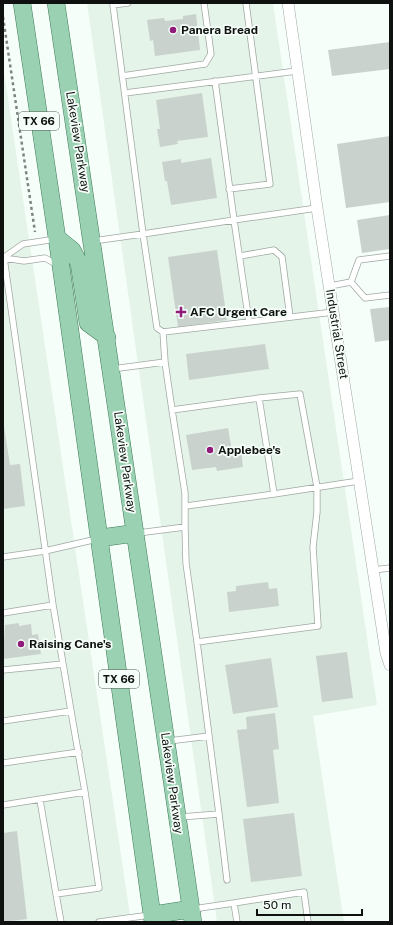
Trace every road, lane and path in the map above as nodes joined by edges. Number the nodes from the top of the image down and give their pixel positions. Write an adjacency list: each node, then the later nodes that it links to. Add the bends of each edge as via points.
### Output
1 (22, 3): 18 (main road, TX 66)
2 (56, 3): 19 (main road, Lakeview Parkway / TX 66)
3 (128, 3): 9 (lane, via 113,5)
4 (204, 3): 9 (lane, via 211,54 206,64)
5 (246, 3): 10 (lane)
6 (288, 3): 8 (street, Industrial Street)
7 (3, 17): 16 (path)
8 (297, 71): 10 (lane); 14 (street, Industrial Street)
9 (122, 76): 12 (lane)
10 (257, 76): 11 (lane); 13 (lane, via 270,184)
11 (214, 81): 12 (lane); 13 (lane)
12 (125, 92): 17 (lane)
13 (229, 190): 15 (lane)
14 (317, 208): 15 (lane); 25 (street, Industrial Street)
15 (234, 220): 17 (lane); 20 (lane)
16 (35, 232)
17 (144, 234): 19 (lane); 30 (lane, via 157,328)
18 (57, 238): 22 (lane, via 23,244); 23 (main road, TX 66); 31 (main road, via 72,250 79,264 88,323)
19 (93, 241): 31 (main road, Lakeview Parkway / TX 66)
20 (240, 256): 28 (lane, via 274,250 282,257); 29 (lane)
21 (390, 256): 24 (lane, via 359,260)
22 (4, 258): 23 (lane, via 24,261 45,258); 43 (lane)
23 (61, 268): 42 (main road, TX 66)
24 (351, 282): 25 (lane); 26 (lane, via 365,298)
25 (330, 286): 27 (street, Industrial Street)
26 (390, 295)
27 (334, 312): 28 (lane); 36 (street, Industrial Street)
28 (290, 317): 29 (lane)
29 (249, 322): 30 (lane)
30 (163, 332): 32 (lane)
31 (107, 337): 33 (main road, Lakeview Parkway / TX 66)
32 (165, 362): 33 (lane); 35 (lane)
33 (112, 369): 41 (main road, Lakeview Parkway / TX 66)
34 (259, 398): 35 (lane); 37 (lane, via 300,394); 38 (lane)
35 (172, 410): 39 (lane)
36 (359, 481): 37 (lane); 46 (street, Industrial Street)
37 (317, 487): 38 (lane); 49 (lane, via 313,547 318,626)
38 (274, 494): 39 (lane)
39 (186, 506): 40 (lane)
40 (185, 527): 41 (lane); 49 (lane, via 186,563)
41 (136, 533): 42 (main road); 56 (main road, Lakeview Parkway / TX 66)
42 (100, 538): 43 (lane); 68 (main road, TX 66)
43 (45, 551): 44 (lane); 47 (lane)
44 (3, 557)
45 (390, 568): 46 (lane)
46 (374, 570): 51 (street, Industrial Street)
47 (53, 604): 48 (lane); 50 (lane)
48 (3, 613)
49 (198, 642): 55 (lane)
50 (63, 664): 52 (lane); 53 (lane)
51 (390, 665)
52 (3, 670)
53 (71, 711): 54 (lane); 57 (lane)
54 (3, 722)
55 (209, 736): 56 (lane); 62 (lane)
56 (166, 742): 63 (main road, Lakeview Parkway / TX 66)
57 (79, 752): 58 (lane); 59 (lane)
58 (3, 763)
59 (85, 792): 60 (lane); 65 (lane, via 99,888)
60 (40, 800): 61 (lane); 65 (lane)
61 (3, 805)
62 (219, 814): 63 (lane); 64 (lane)
63 (177, 817): 67 (main road, Lakeview Parkway / TX 66)
64 (227, 880)
65 (56, 894): 69 (lane)
66 (234, 903): 67 (lane); 71 (lane); 72 (lane, via 304,892)
67 (192, 916): 68 (main road)
68 (153, 918): 70 (lane)
69 (61, 922)
70 (99, 922)
71 (237, 922)
72 (308, 922)

